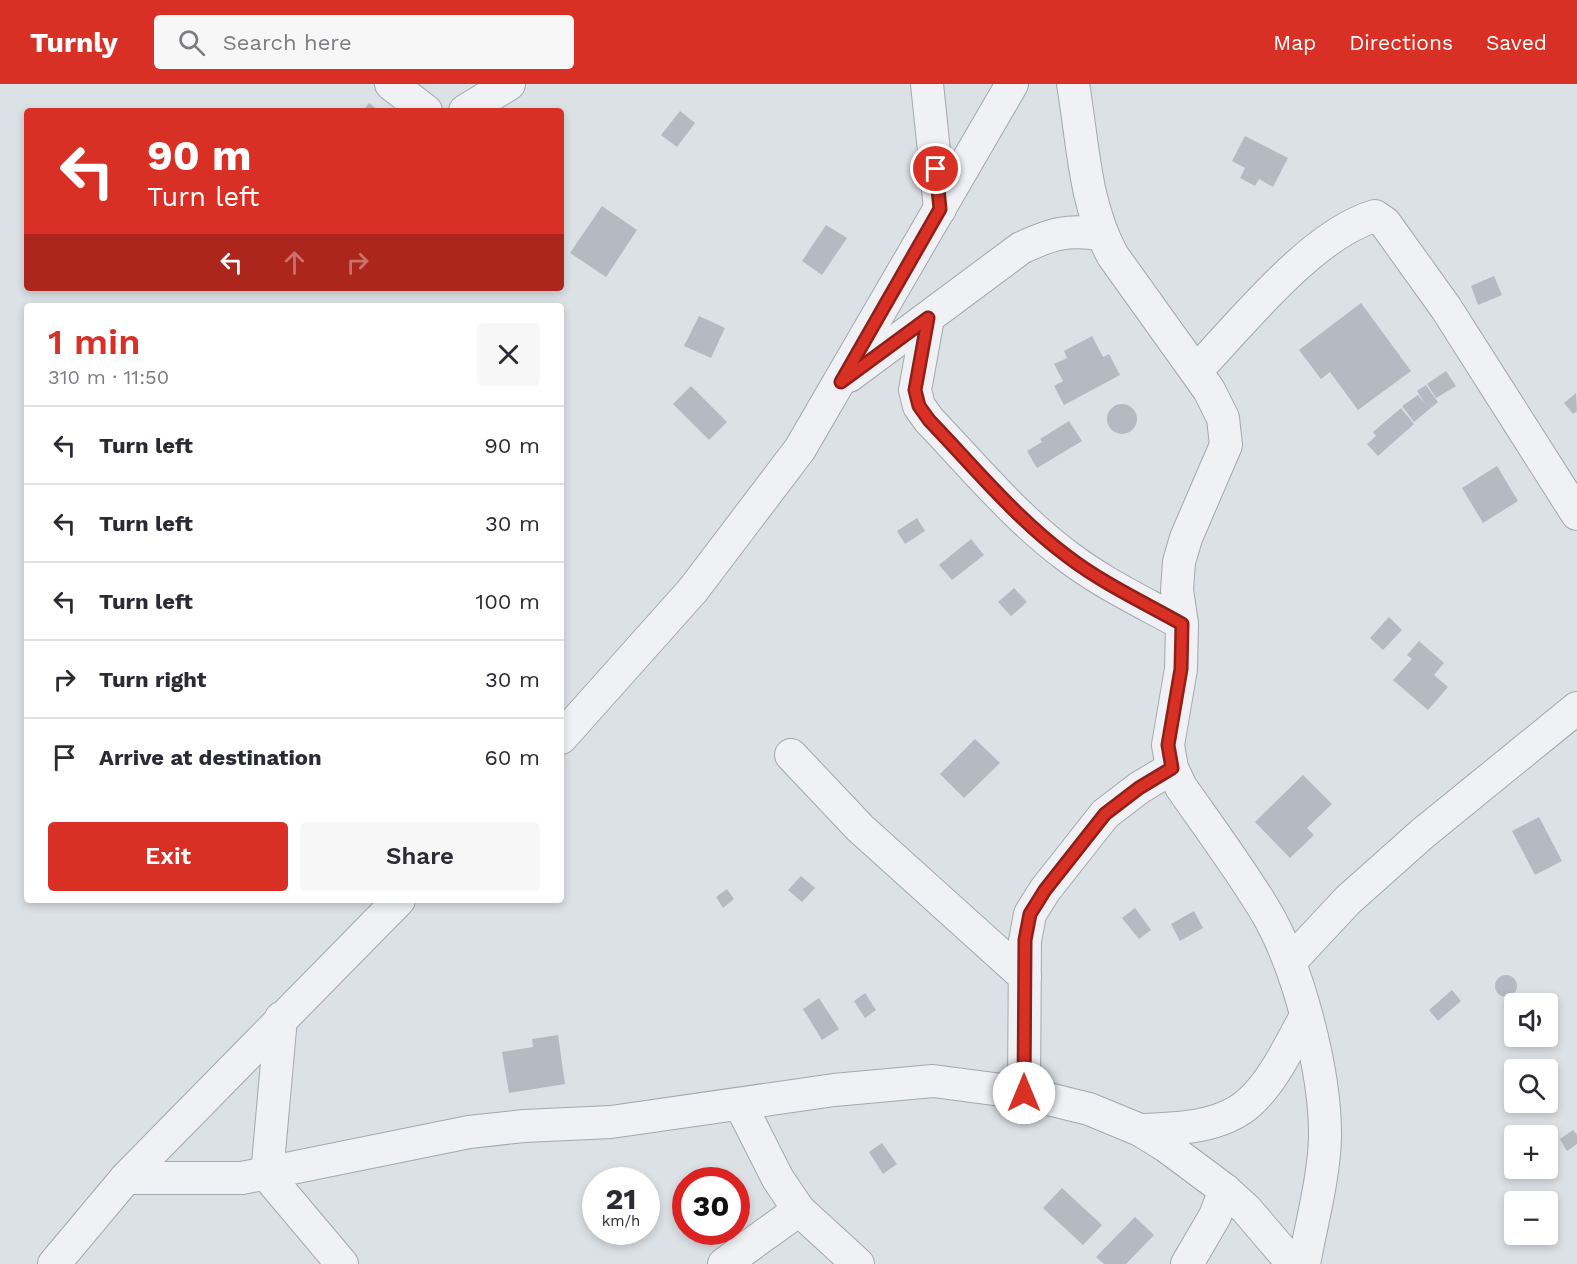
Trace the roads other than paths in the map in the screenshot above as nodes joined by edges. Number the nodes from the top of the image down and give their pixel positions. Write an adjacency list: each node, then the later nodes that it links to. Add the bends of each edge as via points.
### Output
1 (391, 84): 6 (street)
2 (509, 84): 7 (street)
3 (927, 84): 8 (street)
4 (1012, 84): 8 (street)
5 (1073, 84): 9 (street, via 1091,206)
6 (422, 108)
7 (470, 108)
8 (940, 209): 12 (street)
9 (1100, 234): 10 (street, via 1074,230 1047,236 1021,248); 11 (street)
10 (928, 318): 12 (street); 14 (street, via 915,390 919,406 929,420 1014,509 1065,555 1100,580)
11 (1196, 371): 13 (street, via 1299,262 1361,220 1375,216 1385,223 1446,308); 14 (street, via 1223,418 1226,445 1179,562 1177,590)
12 (841, 382): 16 (street, via 800,449 708,571)
13 (1577, 514)
14 (1182, 624): 18 (street, via 1181,669 1168,745)
15 (1577, 708): 20 (street, via 1422,834 1348,900)
16 (564, 735)
17 (791, 755): 21 (street, via 860,828)
18 (1172, 768): 20 (street, via 1264,909); 21 (street, via 1105,814 1045,890 1030,914)
19 (396, 903): 23 (street)
20 (1290, 962): 22 (street)
21 (1025, 977): 24 (street)
22 (1306, 1016): 26 (street, via 1250,1103 1213,1122 1181,1129); 37 (street, via 1319,1074 1325,1139)
23 (281, 1018): 27 (street); 28 (street)
24 (1024, 1093): 25 (street, via 933,1081); 26 (street, via 1089,1109)
25 (740, 1104): 27 (street, via 611,1122 469,1132); 30 (street, via 778,1179)
26 (1140, 1130): 29 (street)
27 (267, 1175): 28 (street); 32 (street)
28 (126, 1178): 31 (street)
29 (1226, 1190): 35 (street); 36 (street)
30 (799, 1210): 33 (street); 34 (street)
31 (54, 1264)
32 (342, 1264)
33 (724, 1264)
34 (858, 1264)
35 (1187, 1264)
36 (1293, 1264)
37 (1304, 1264)

